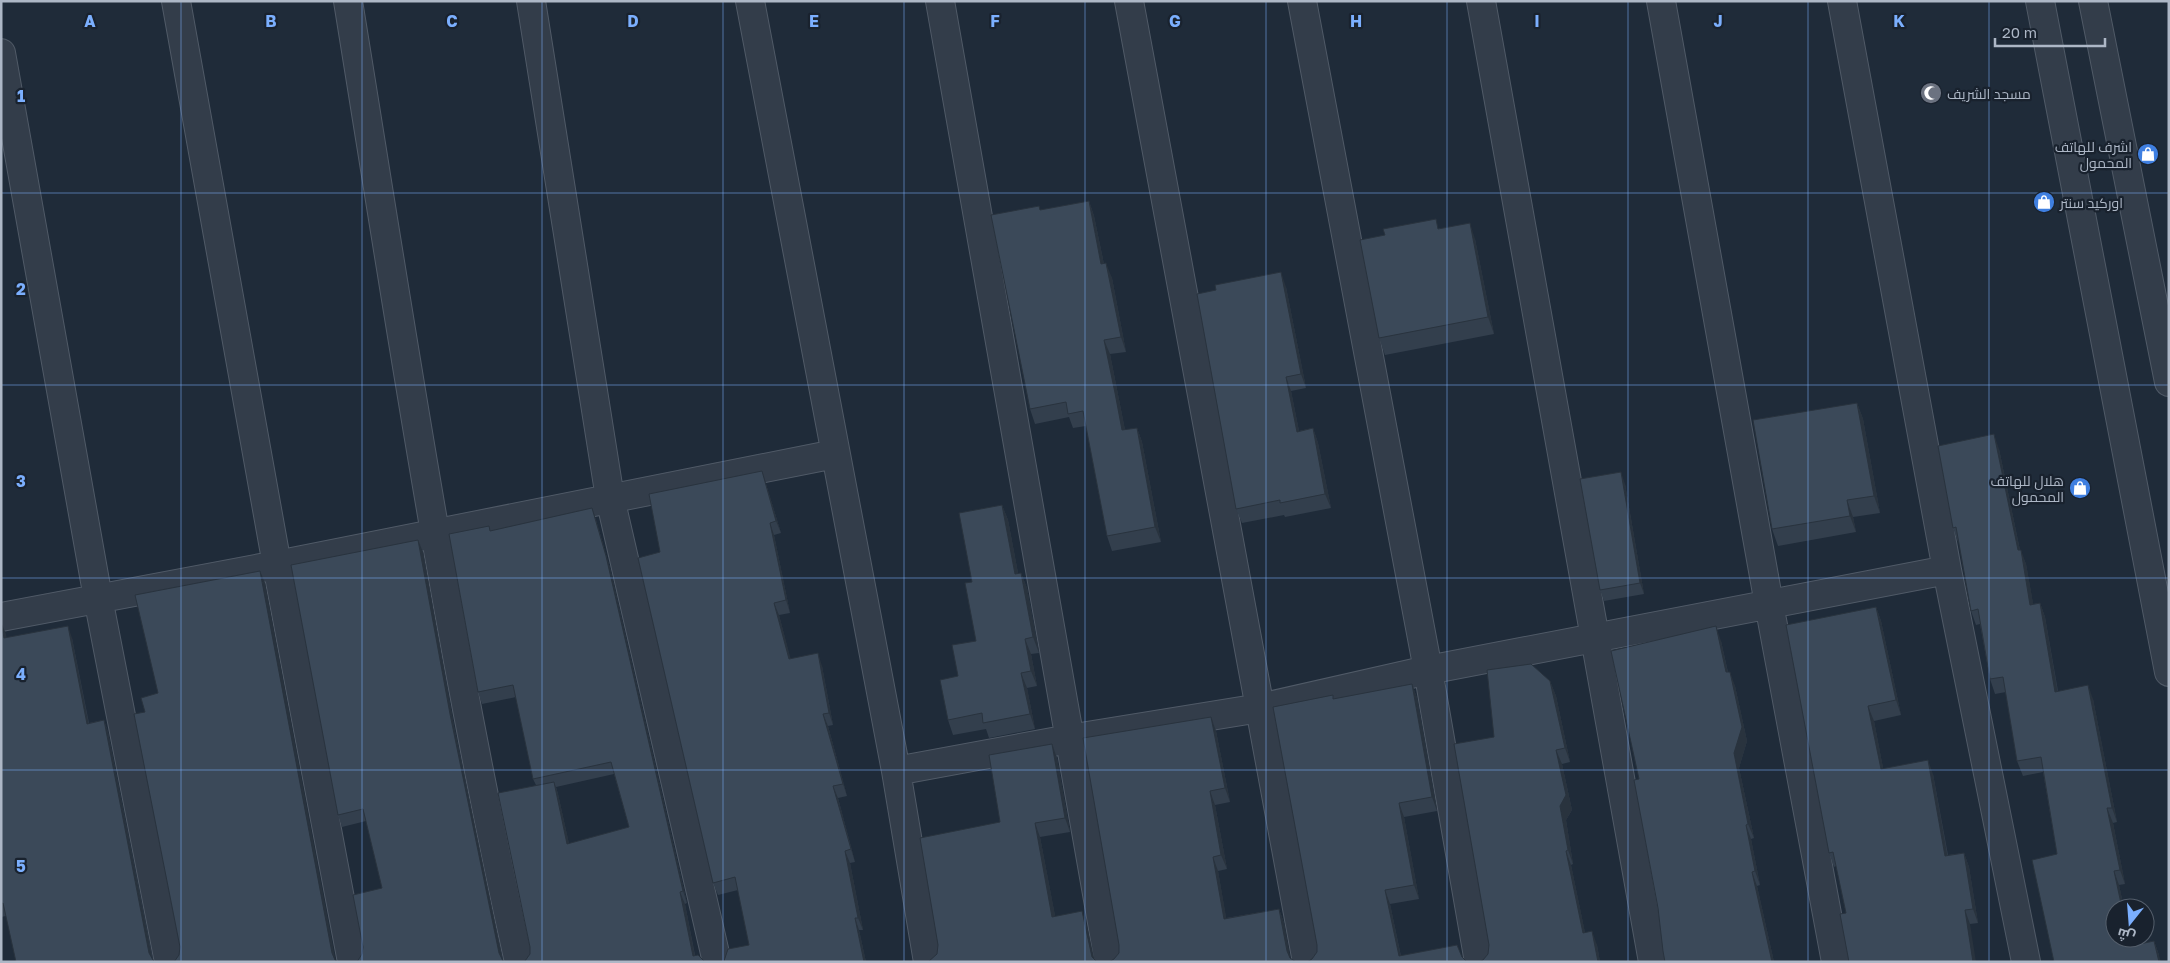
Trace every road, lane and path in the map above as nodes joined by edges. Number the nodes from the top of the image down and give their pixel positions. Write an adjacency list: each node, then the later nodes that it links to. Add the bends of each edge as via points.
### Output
1 (176, 1): 18 (street)
2 (348, 1): 17 (street)
3 (531, 1): 16 (street)
4 (750, 1): 15 (street)
5 (940, 1): 27 (street)
6 (1129, 1): 26 (street)
7 (1302, 1): 24 (street)
8 (1481, 1): 23 (street)
9 (1661, 1): 21 (street)
10 (1842, 1): 19 (street)
11 (2040, 1): 25 (street)
12 (2093, 1): 14 (street)
13 (1, 53): 20 (street)
14 (2169, 382)
15 (835, 454): 16 (street); 28 (street)
16 (610, 498): 17 (street); 32 (street)
17 (434, 532): 18 (street); 31 (street)
18 (276, 565): 20 (street); 30 (street)
19 (1947, 570): 21 (street); 39 (street)
20 (98, 598): 22 (street); 29 (street)
21 (1769, 604): 23 (street); 38 (street)
22 (1, 616)
23 (1596, 637): 24 (street); 37 (street)
24 (1428, 670): 26 (street); 36 (street)
25 (2169, 672)
26 (1260, 708): 27 (street); 35 (street)
27 (1069, 739): 28 (street); 34 (street)
28 (896, 771): 33 (street)
29 (169, 962)
30 (352, 962)
31 (519, 962)
32 (717, 962)
33 (928, 962)
34 (1109, 962)
35 (1307, 962)
36 (1479, 962)
37 (1653, 962)
38 (1836, 962)
39 (2026, 962)

